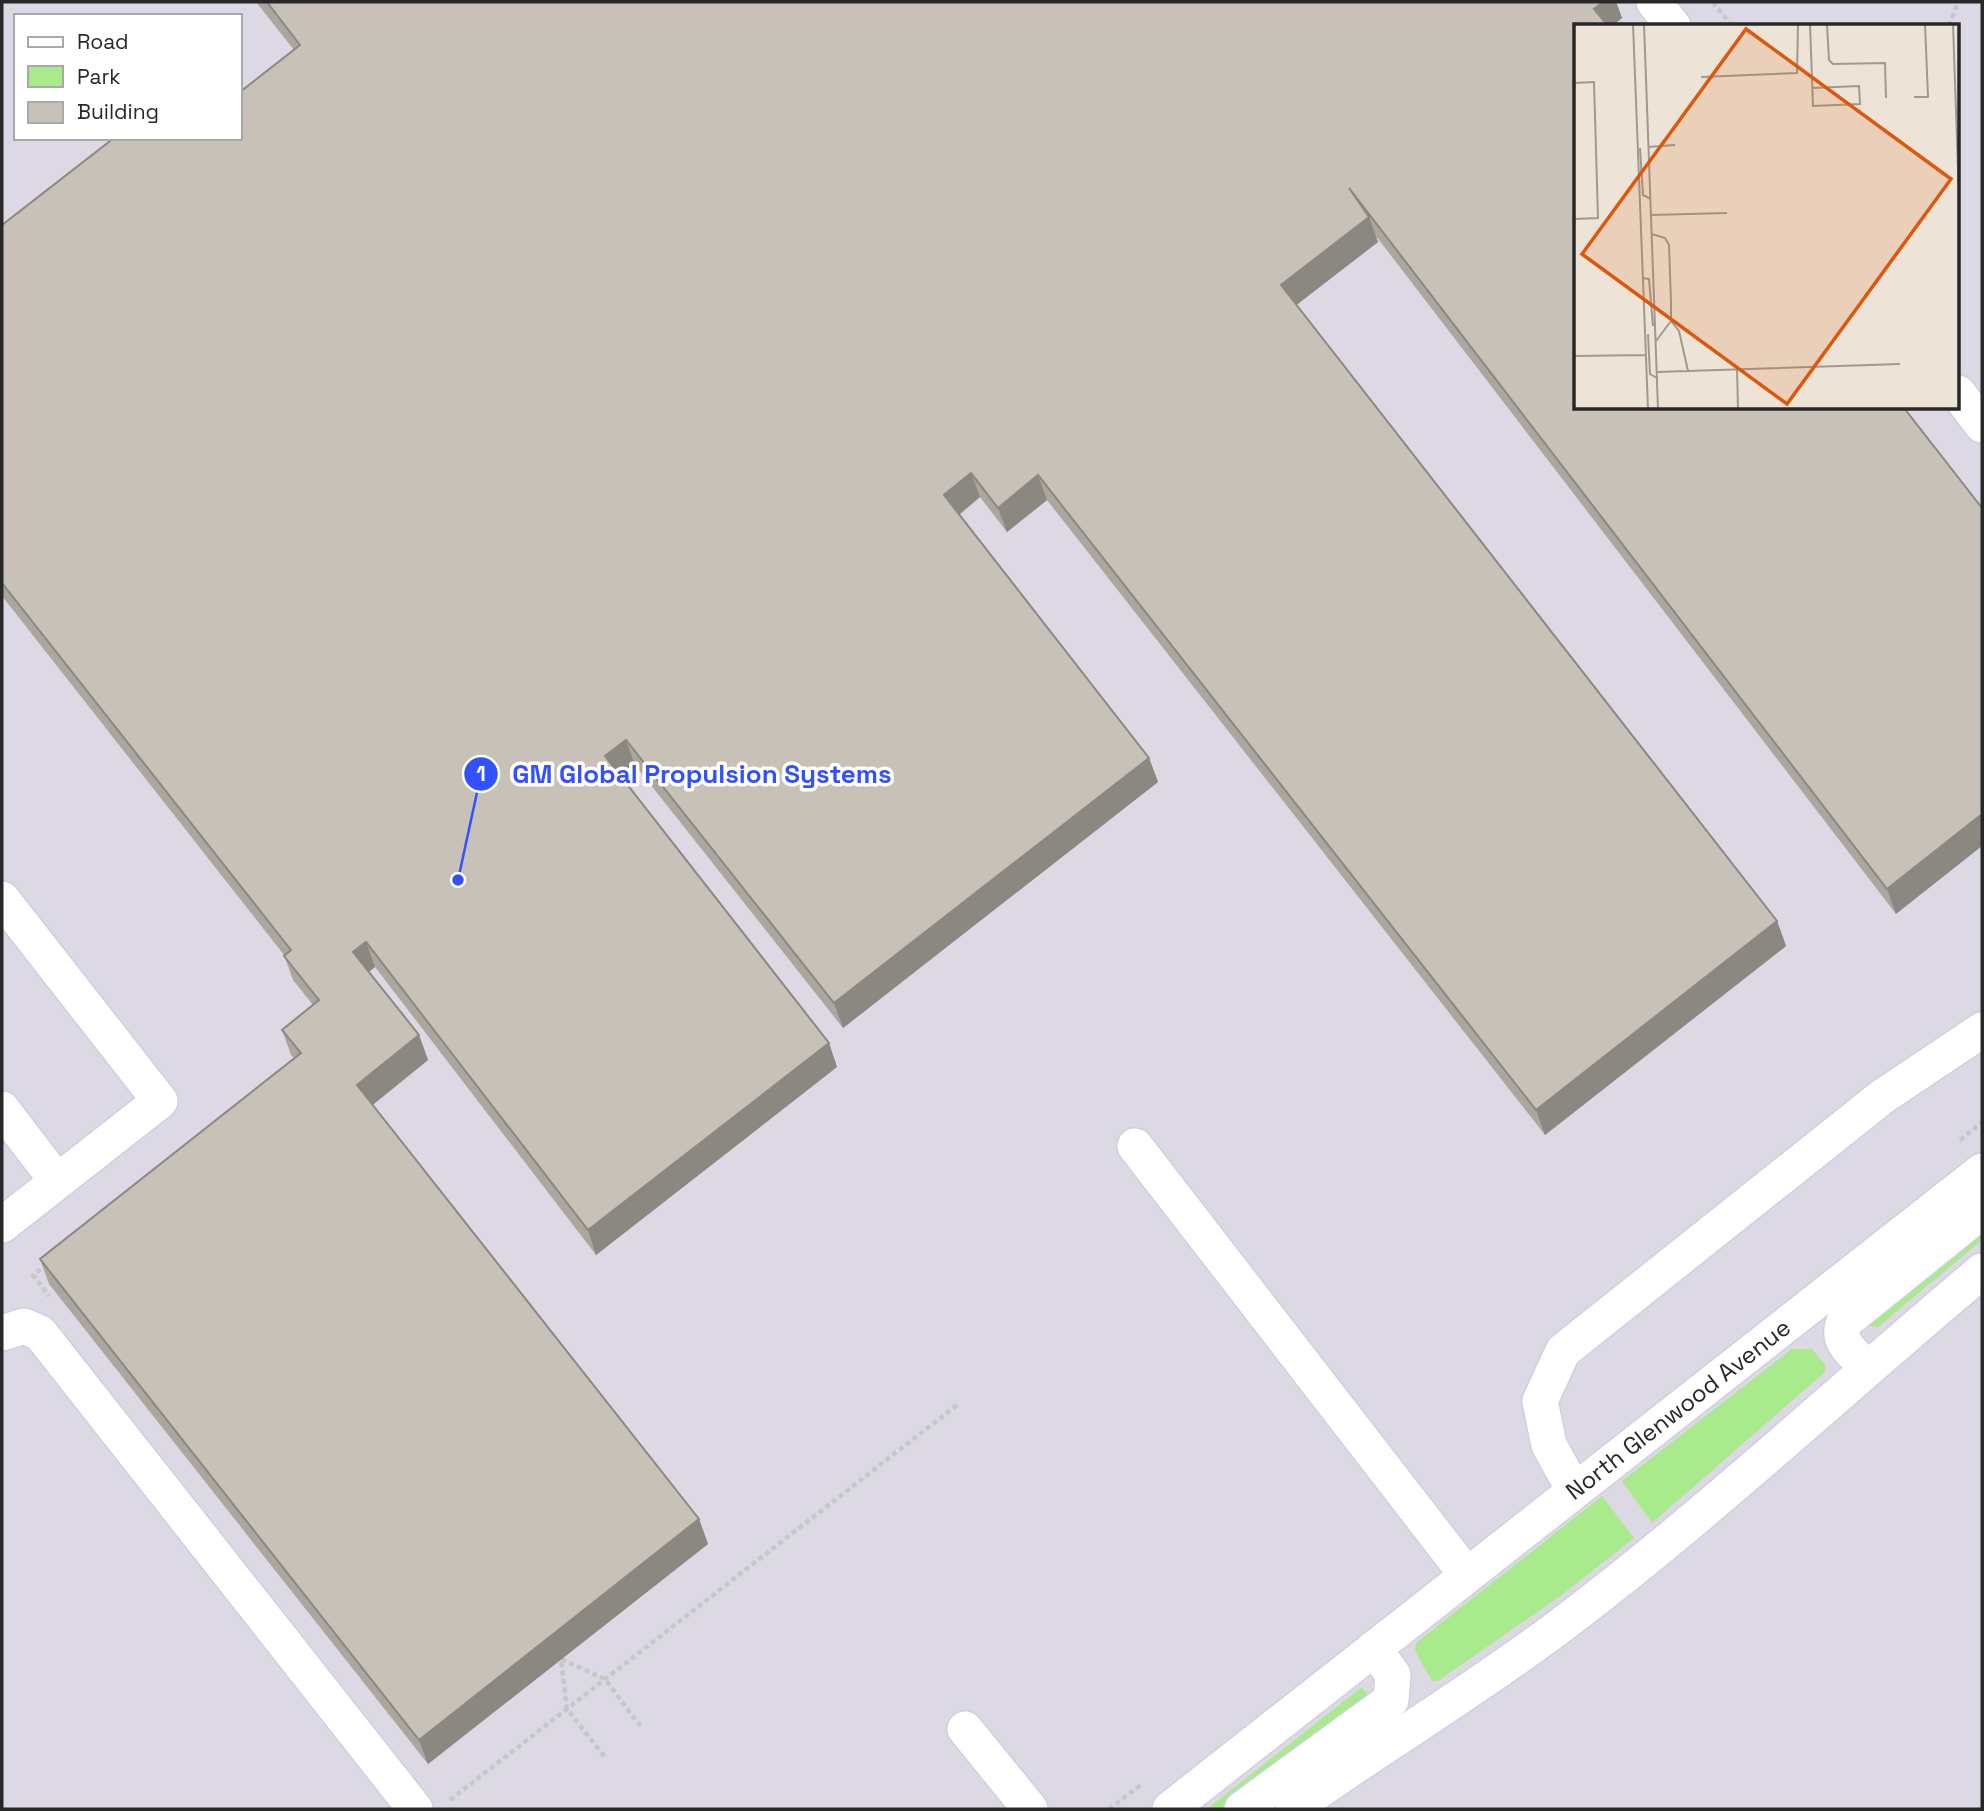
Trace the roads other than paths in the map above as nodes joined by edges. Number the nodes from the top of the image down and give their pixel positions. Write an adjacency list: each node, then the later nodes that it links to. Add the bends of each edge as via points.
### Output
1 (1654, 2): 2 (street)
2 (1671, 24)
3 (1960, 397): 4 (street)
4 (1982, 425)
5 (2, 900): 10 (street, via 160,1101)
6 (1982, 1030): 16 (street, via 1882,1097 1563,1351 1540,1401 1549,1444)
7 (2, 1109): 10 (street)
8 (1135, 1146): 17 (street)
9 (1982, 1171): 16 (street, North Glenwood Avenue)
10 (57, 1181): 12 (street)
11 (1982, 1211): 15 (street, via 1844,1322 1842,1341)
12 (2, 1225)
13 (1982, 1271): 15 (street)
14 (2, 1333): 20 (street, via 24,1326 40,1333)
15 (1868, 1368): 24 (street, via 1638,1566 1565,1622)
16 (1574, 1490): 17 (street, North Glenwood Avenue)
17 (1466, 1574): 18 (street, North Glenwood Avenue)
18 (1374, 1648): 22 (street, North Glenwood Avenue); 23 (street, via 1393,1675 1391,1700)
19 (965, 1730): 21 (street)
20 (430, 1806)
21 (1030, 1809)
22 (1170, 1809)
23 (1242, 1809)
24 (1293, 1809)

